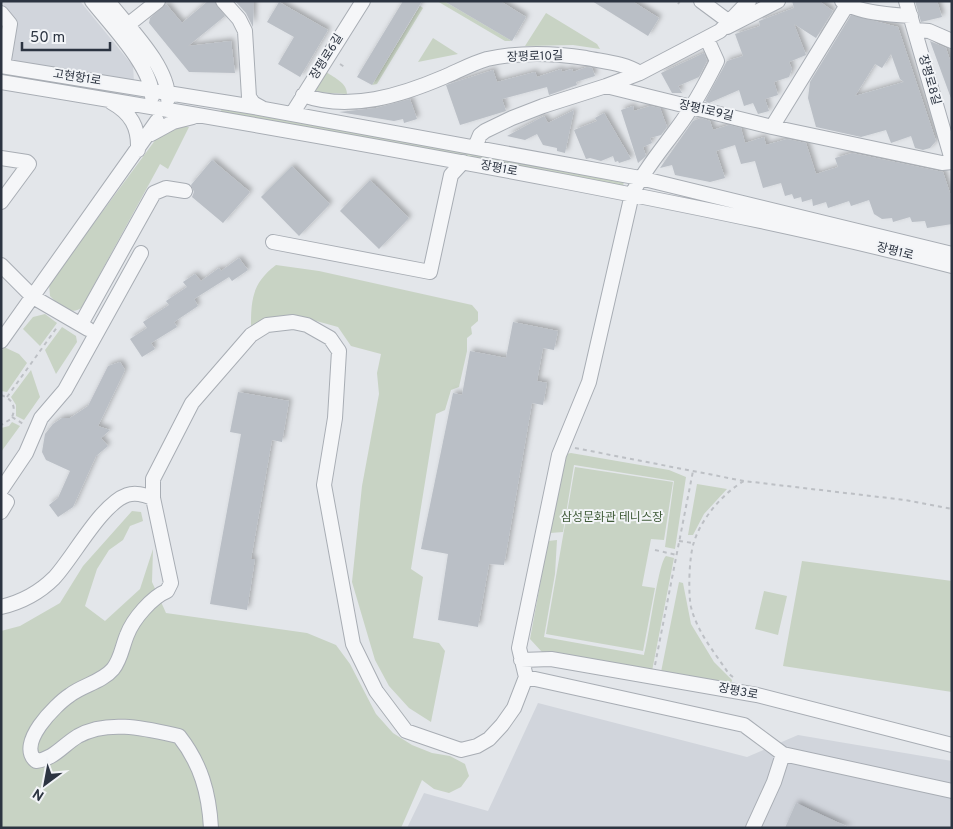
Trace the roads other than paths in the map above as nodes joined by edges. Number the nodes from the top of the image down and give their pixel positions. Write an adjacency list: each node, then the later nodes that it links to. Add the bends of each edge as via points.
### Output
1 (92, 1): 14 (street)
2 (108, 1): 14 (street)
3 (158, 1): 14 (street)
4 (223, 1): 30 (street, via 245,31 249,97)
5 (362, 1): 25 (street, 장평로6길)
6 (700, 1): 13 (street)
7 (749, 1): 13 (street)
8 (778, 1): 13 (street)
9 (906, 1): 12 (street, 장평로8길)
10 (844, 3): 12 (street, via 888,15); 35 (street)
11 (1, 12): 18 (street, via 10,24)
12 (911, 16): 15 (street, 장평로8길)
13 (724, 26): 17 (street)
14 (122, 29): 19 (street); 23 (street, via 151,82)
15 (915, 30): 16 (street); 41 (street, 장평로8길)
16 (950, 36)
17 (707, 38): 20 (street); 29 (street, via 717,61)
18 (2, 66): 23 (street, 고현항1로)
19 (157, 66): 24 (street); 26 (street, via 176,84)
20 (640, 74): 22 (street); 25 (street, 장평로10길, via 627,65 562,54 525,55 486,59 388,97 335,101)
21 (1, 83): 27 (street, 고현항1로)
22 (606, 86): 29 (street, 장평1로9길); 37 (street, via 497,125 480,135)
23 (152, 90): 24 (street, 고현항1로); 28 (street)
24 (169, 92): 26 (street, 고현항1로); 31 (street)
25 (303, 95): 32 (street, 장평로6길)
26 (200, 98): 30 (street, 장평1로)
27 (106, 99): 28 (street, 고현항1로); 38 (street, via 130,115 137,131)
28 (151, 107): 31 (street, 고현항1로); 34 (street)
29 (690, 107): 35 (street, 장평1로9길); 43 (street)
30 (265, 109): 32 (street, 장평1로)
31 (168, 110): 33 (street, 장평1로); 34 (street)
32 (292, 114): 37 (street, 장평1로)
33 (203, 115): 36 (street, via 173,122); 40 (street, 장평1로)
34 (157, 121): 36 (street)
35 (772, 127): 41 (street, 장평1로9길, via 942,163)
36 (148, 136): 38 (street)
37 (475, 147): 43 (street, 장평1로)
38 (138, 150): 53 (street)
39 (1, 158): 46 (street, via 29,164)
40 (438, 158): 42 (street, 장평1로); 52 (street, via 444,174)
41 (952, 161)
42 (463, 162): 45 (street, 장평1로); 52 (street, via 451,175)
43 (640, 178): 45 (street); 49 (street, 장평1로)
44 (185, 191): 55 (street, via 166,188 154,193)
45 (632, 194): 51 (street, 장평1로, via 810,231); 63 (street, via 589,382 562,445 519,648)
46 (1, 202)
47 (273, 242): 52 (street)
48 (141, 253): 56 (street)
49 (952, 254)
50 (1, 266): 53 (street)
51 (952, 266)
52 (428, 272)
53 (32, 297): 54 (street, via 42,295); 54 (street, via 33,305); 57 (street)
54 (46, 305): 55 (street)
55 (81, 324): 56 (street)
56 (95, 333): 58 (street, via 65,390 41,418 26,453)
57 (1, 341)
58 (1, 490)
59 (1, 498): 61 (street, via 7,502)
60 (153, 498): 62 (street, via 125,495 89,531 46,586 35,594); 64 (street, via 154,479 192,403 251,335 267,325 278,323 306,324 319,330 330,338 339,351 340,360 324,485 353,644 376,691 406,731 461,750 489,739 502,725 514,708); 68 (street, via 171,583 168,591 157,595 133,624 113,669 57,706 37,730 29,748 36,761 52,757 69,742 92,729 135,727 179,736 191,751 207,787)
61 (1, 512)
62 (1, 607)
63 (521, 660): 64 (street); 65 (street, 장평3로, via 551,659 757,695)
64 (526, 676): 66 (street, via 744,725)
65 (950, 744)
66 (783, 754): 67 (street); 69 (street)
67 (952, 791)
68 (211, 828)
69 (753, 828)

